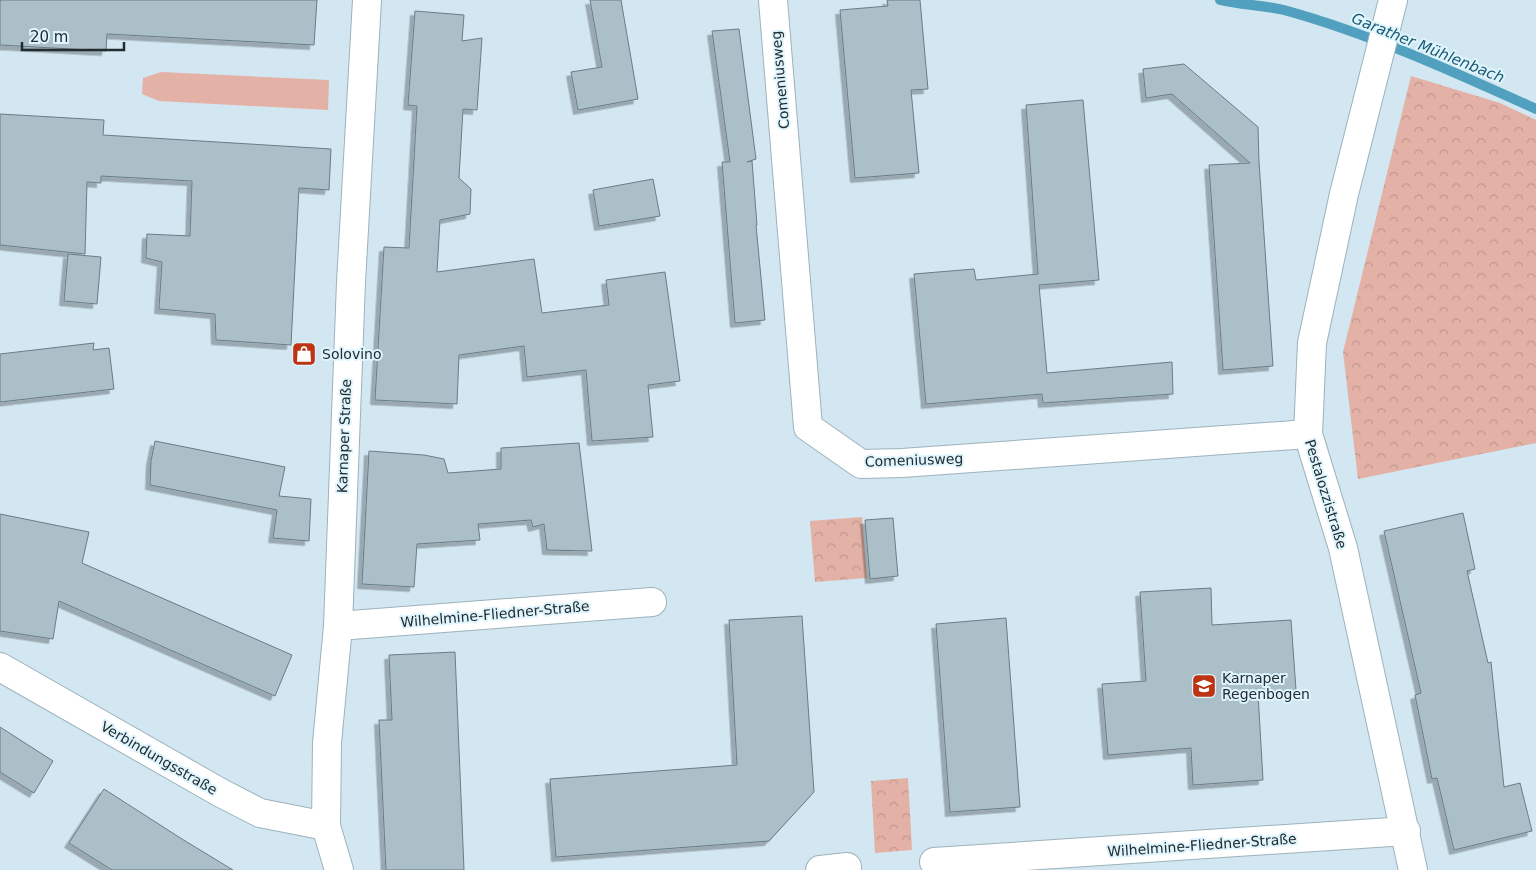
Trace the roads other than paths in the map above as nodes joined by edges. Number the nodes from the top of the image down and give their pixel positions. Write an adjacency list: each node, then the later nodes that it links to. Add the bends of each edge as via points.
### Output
1 (367, 0): 6 (street, Karnaper Straße, via 351,282)
2 (773, 0): 4 (street, Comeniusweg, via 808,427 861,464)
3 (1391, 6): 4 (street, Pestalozzistraße, via 1344,194 1312,342)
4 (1308, 434): 9 (street, Pestalozzistraße, via 1344,548)
5 (652, 602): 6 (street, Wilhelmine-Fliedner-Straße)
6 (338, 626): 8 (street, Karnaper Straße, via 327,743)
7 (0, 667): 8 (street, Verbindungsstraße, via 260,813)
8 (326, 826): 13 (street, Karnaper Straße)
9 (1406, 831): 11 (street, Wilhelmine-Fliedner-Straße); 15 (street, Pestalozzistraße)
10 (934, 862): 11 (street, Wilhelmine-Fliedner-Straße)
11 (999, 864)
12 (847, 867): 14 (street)
13 (339, 870)
14 (820, 870)
15 (1413, 870)

